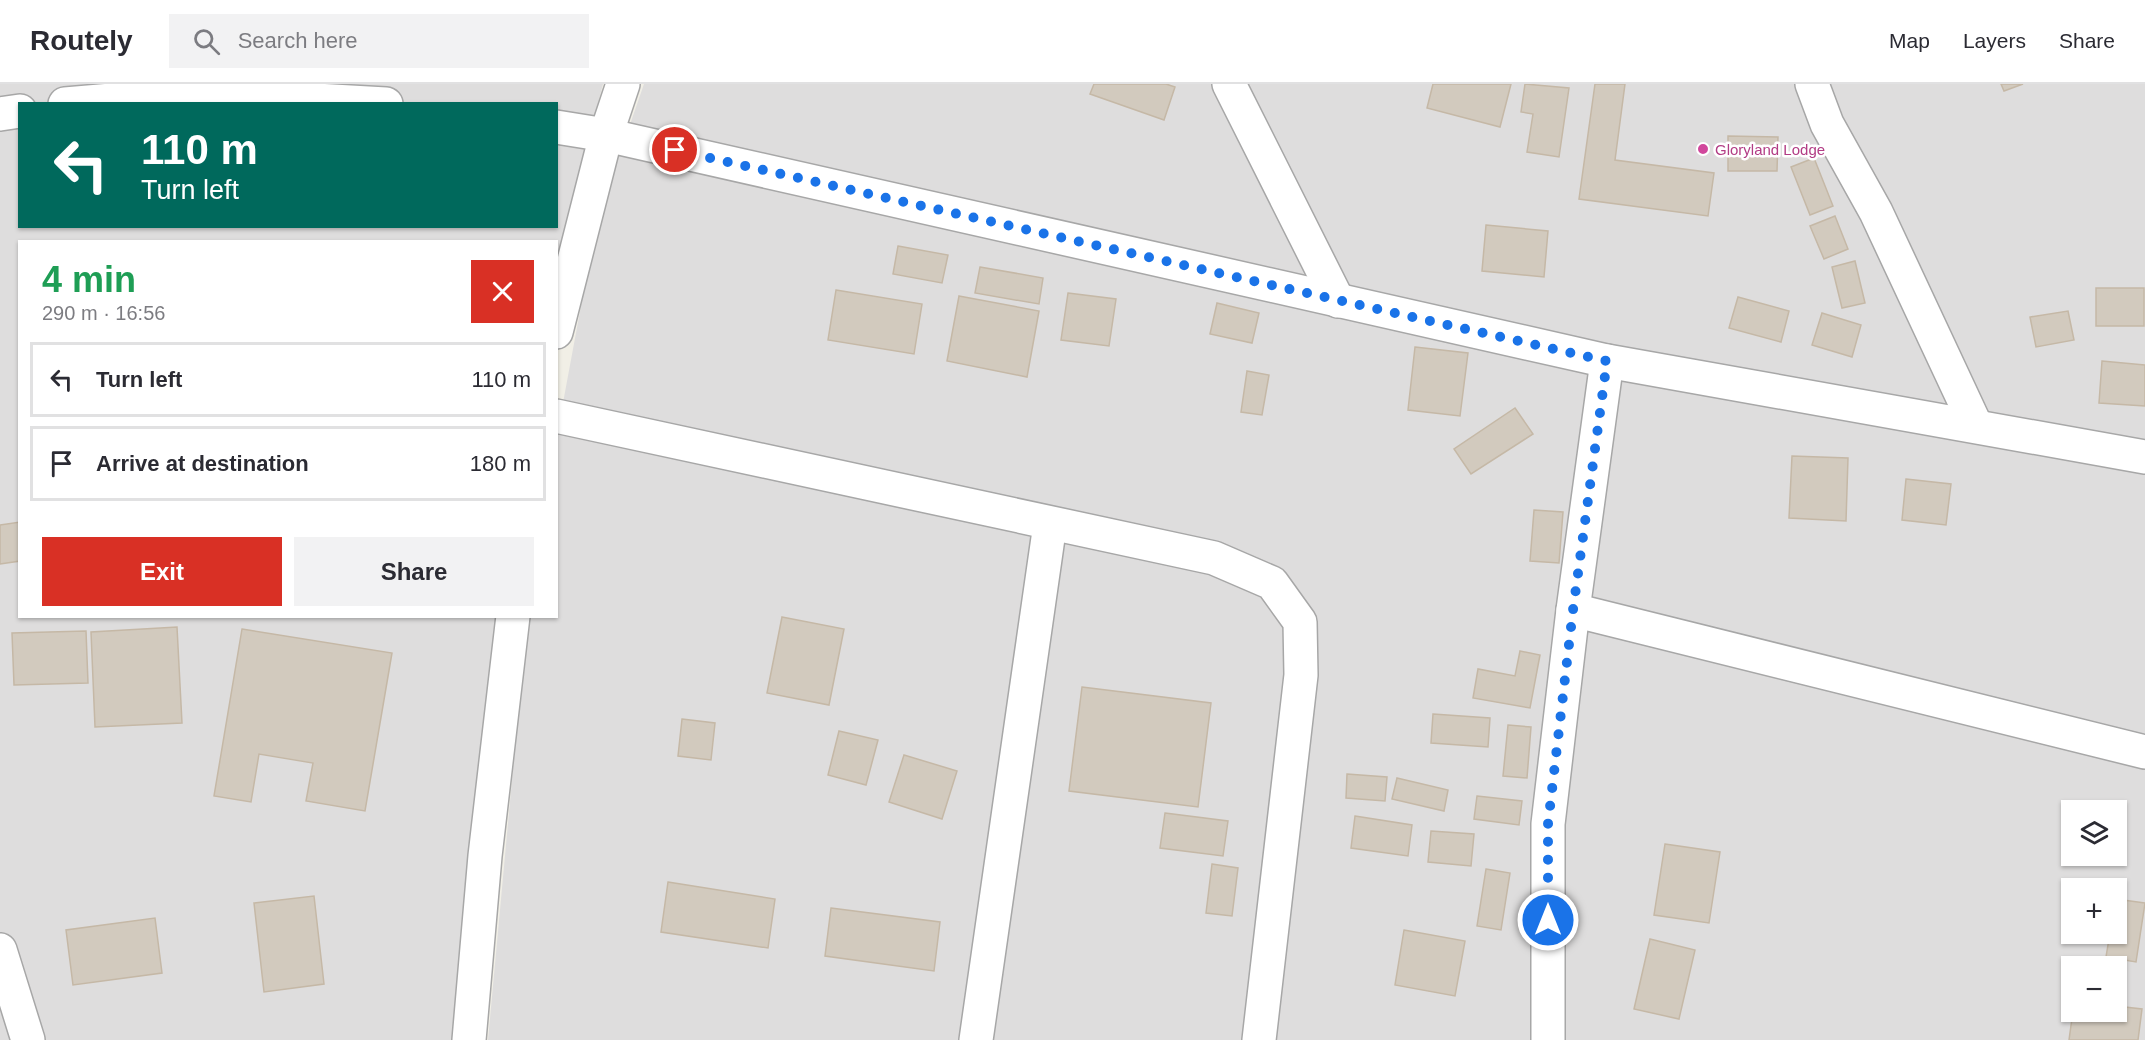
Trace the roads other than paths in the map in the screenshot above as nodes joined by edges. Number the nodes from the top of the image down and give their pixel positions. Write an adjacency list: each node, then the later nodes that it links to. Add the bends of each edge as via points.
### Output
1 (623, 84): 9 (street)
2 (1229, 84): 10 (street)
3 (1812, 84): 14 (street, via 1827,124 1876,212)
4 (88, 102): 5 (street, via 192,93)
5 (351, 102)
6 (18, 111): 7 (street)
7 (0, 114)
8 (558, 127): 9 (street)
9 (606, 135): 10 (street); 11 (street)
10 (1338, 301): 12 (street)
11 (558, 324)
12 (1607, 361): 14 (street); 17 (street)
13 (558, 416): 16 (street)
14 (1976, 426): 15 (street)
15 (2145, 457)
16 (1050, 524): 23 (street); 24 (street, via 1214,558 1272,583 1300,622 1302,675)
17 (1573, 610): 19 (street); 25 (street, via 1548,824)
18 (513, 618): 22 (street, via 485,856)
19 (2145, 752)
20 (0, 950): 21 (street)
21 (28, 1040)
22 (469, 1040)
23 (976, 1040)
24 (1259, 1040)
25 (1548, 1040)

